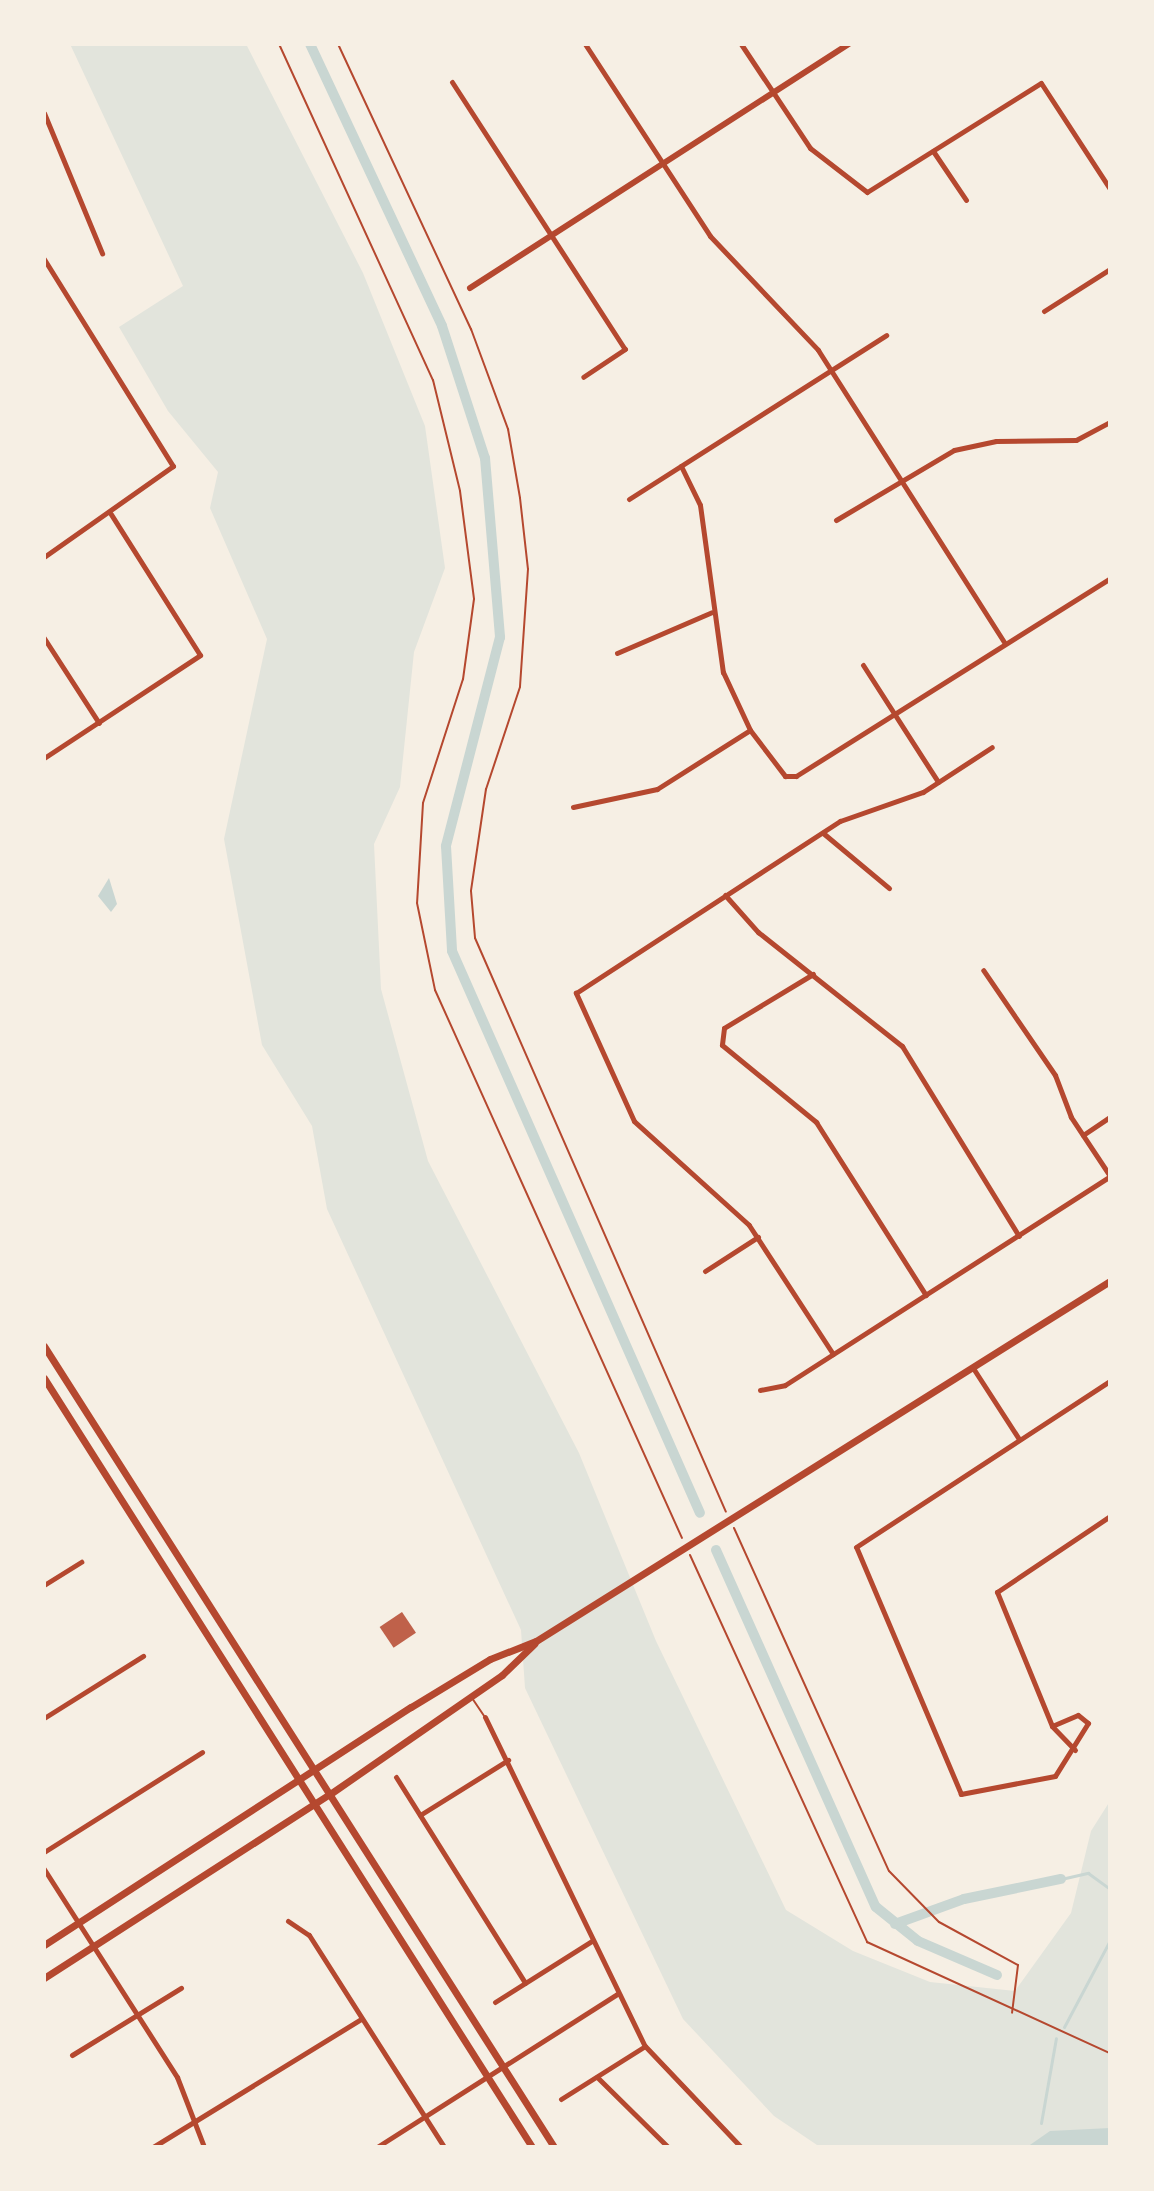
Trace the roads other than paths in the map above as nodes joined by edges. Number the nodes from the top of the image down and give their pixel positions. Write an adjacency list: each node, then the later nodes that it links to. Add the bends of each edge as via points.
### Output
1 (585, 44): 8 (street)
2 (741, 44): 5 (street)
3 (849, 44): 5 (street)
4 (452, 82): 11 (street)
5 (773, 94): 7 (street, via 810,148 867,192); 8 (street)
6 (44, 113): 12 (street)
7 (933, 151): 9 (street, via 1041,83); 10 (street)
8 (662, 165): 11 (street); 18 (street, via 710,236 785,310)
9 (1110, 189)
10 (966, 200)
11 (551, 236): 15 (street); 19 (street, via 625,349)
12 (102, 253)
13 (44, 259): 24 (street, via 173,466)
14 (1110, 269): 16 (street)
15 (470, 288)
16 (1044, 311)
17 (886, 335): 18 (street)
18 (831, 370): 21 (street); 22 (street)
19 (583, 377)
20 (1110, 422): 22 (street, via 1061,443 974,444)
21 (681, 466): 23 (street); 28 (street, via 700,505)
22 (900, 479): 25 (street); 30 (street)
23 (629, 499)
24 (111, 514): 26 (street); 34 (street, via 200,655)
25 (836, 520)
26 (44, 557)
27 (1110, 578): 30 (street)
28 (712, 612): 31 (street); 35 (street, via 723,672)
29 (44, 638): 34 (street)
30 (1005, 644): 33 (street)
31 (617, 653)
32 (863, 665): 33 (street)
33 (893, 713): 35 (street, via 785,776); 38 (street)
34 (99, 723): 37 (street)
35 (750, 730): 39 (street, via 657,789)
36 (992, 747): 38 (street)
37 (44, 758)
38 (938, 782): 40 (street)
39 (573, 807)
40 (823, 833): 41 (street); 42 (street)
41 (889, 888)
42 (725, 895): 44 (street); 49 (street, via 576,993 639,1129)
43 (983, 970): 46 (street, via 1049,1064)
44 (813, 974): 48 (street, via 902,1046); 52 (street, via 720,1036 722,1045 816,1122)
45 (1110, 1117): 46 (street)
46 (1083, 1135): 47 (street)
47 (1110, 1176): 48 (street)
48 (1019, 1236): 52 (street)
49 (758, 1237): 50 (street); 54 (street)
50 (705, 1271)
51 (1110, 1281): 55 (main road)
52 (926, 1295): 54 (street)
53 (44, 1346): 72 (main road)
54 (833, 1354): 58 (street, via 785,1385)
55 (973, 1368): 59 (street); 63 (main road)
56 (44, 1378): 74 (main road)
57 (1110, 1381): 59 (street)
58 (760, 1390)
59 (1019, 1439): 69 (street, via 856,1547 961,1794 1044,1781)
60 (1110, 1516): 68 (street, via 997,1592)
61 (81, 1562): 62 (street)
62 (44, 1585)
63 (536, 1641): 65 (main road); 72 (main road, via 490,1659)
64 (143, 1656): 67 (street)
65 (471, 1697): 66 (lane); 75 (main road)
66 (485, 1717): 71 (street)
67 (44, 1718)
68 (1052, 1726): 69 (street); 69 (street, via 1086,1718 1088,1729)
69 (1075, 1750)
70 (202, 1752): 78 (street)
71 (508, 1760): 77 (street); 82 (street)
72 (314, 1769): 74 (main road); 75 (main road)
73 (396, 1777): 77 (street)
74 (298, 1780): 76 (main road); 81 (main road)
75 (330, 1794): 76 (main road); 94 (main road)
76 (314, 1804): 84 (main road); 95 (main road)
77 (420, 1815): 86 (street)
78 (44, 1852)
79 (44, 1869): 81 (street)
80 (288, 1921): 91 (street, via 309,1935)
81 (79, 1924): 83 (main road); 84 (street)
82 (592, 1941): 86 (street); 88 (street)
83 (44, 1945)
84 (95, 1949): 85 (main road); 90 (street)
85 (44, 1978)
86 (525, 1983): 89 (street)
87 (181, 1988): 90 (street)
88 (617, 1994): 92 (street); 94 (street)
89 (495, 2002)
90 (138, 2016): 93 (street); 99 (street)
91 (361, 2019): 98 (street); 99 (street)
92 (645, 2046): 96 (street); 107 (street)
93 (72, 2055)
94 (502, 2067): 95 (street); 105 (main road)
95 (487, 2077): 98 (street); 104 (main road)
96 (597, 2077): 97 (street); 106 (street)
97 (561, 2099)
98 (425, 2117): 102 (street); 103 (street)
99 (196, 2120): 100 (street); 101 (street)
100 (153, 2147)
101 (204, 2147)
102 (377, 2147)
103 (444, 2147)
104 (532, 2147)
105 (554, 2147)
106 (668, 2147)
107 (740, 2147)

